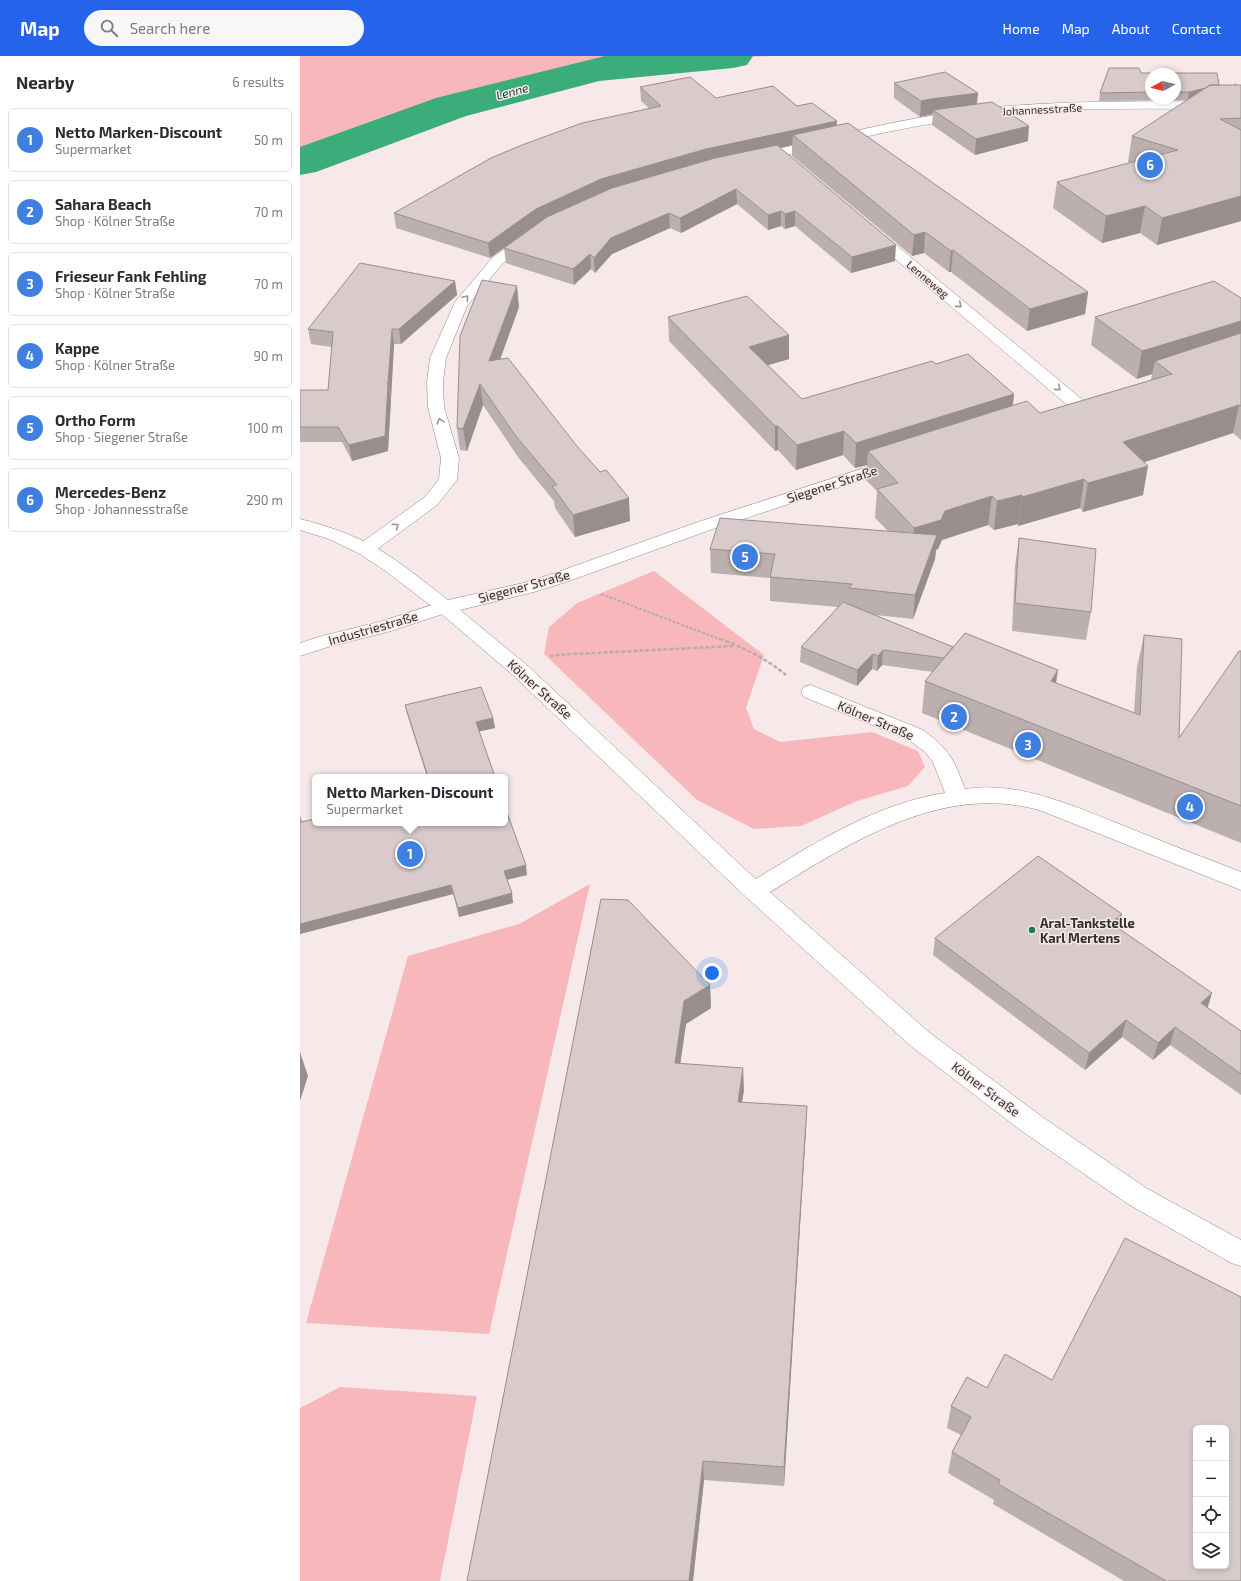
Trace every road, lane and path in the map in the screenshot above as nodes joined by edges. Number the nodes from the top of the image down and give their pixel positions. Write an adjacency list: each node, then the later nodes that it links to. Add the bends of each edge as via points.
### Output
1 (1241, 105): 2 (street, Johannesstraße, via 1052,108 971,114 930,120)
2 (779, 153): 3 (street, Johannesstraße); 4 (street)
3 (742, 162)
4 (791, 164)
5 (864, 225): 7 (street, Lenneweg, one-way to 7, via 1085,403)
6 (543, 228): 10 (street, one-way to 6, via 431,500 448,480 450,458 436,407 435,382 438,358 460,306 498,260)
7 (1057, 412)
8 (910, 458): 11 (street, Siegener Straße, via 707,525)
9 (300, 524): 10 (street, Kölner Straße, via 335,535)
10 (365, 549): 12 (street, Kölner Straße)
11 (559, 578): 12 (street, Siegener Straße); 13 (path)
12 (445, 607): 14 (street, Industriestraße); 15 (street, Kölner Straße)
13 (737, 645): 15 (path, via 554,655); 16 (path, via 774,666)
14 (300, 650)
15 (521, 671): 19 (street, Kölner Straße)
16 (810, 692): 17 (street, Kölner Straße, via 916,735 943,759)
17 (957, 797): 18 (street, via 1006,796 1059,809); 19 (street, via 920,806 860,828)
18 (1241, 881)
19 (754, 891): 20 (street, Kölner Straße, via 921,1040 1032,1124 1137,1196)
20 (1241, 1254)

